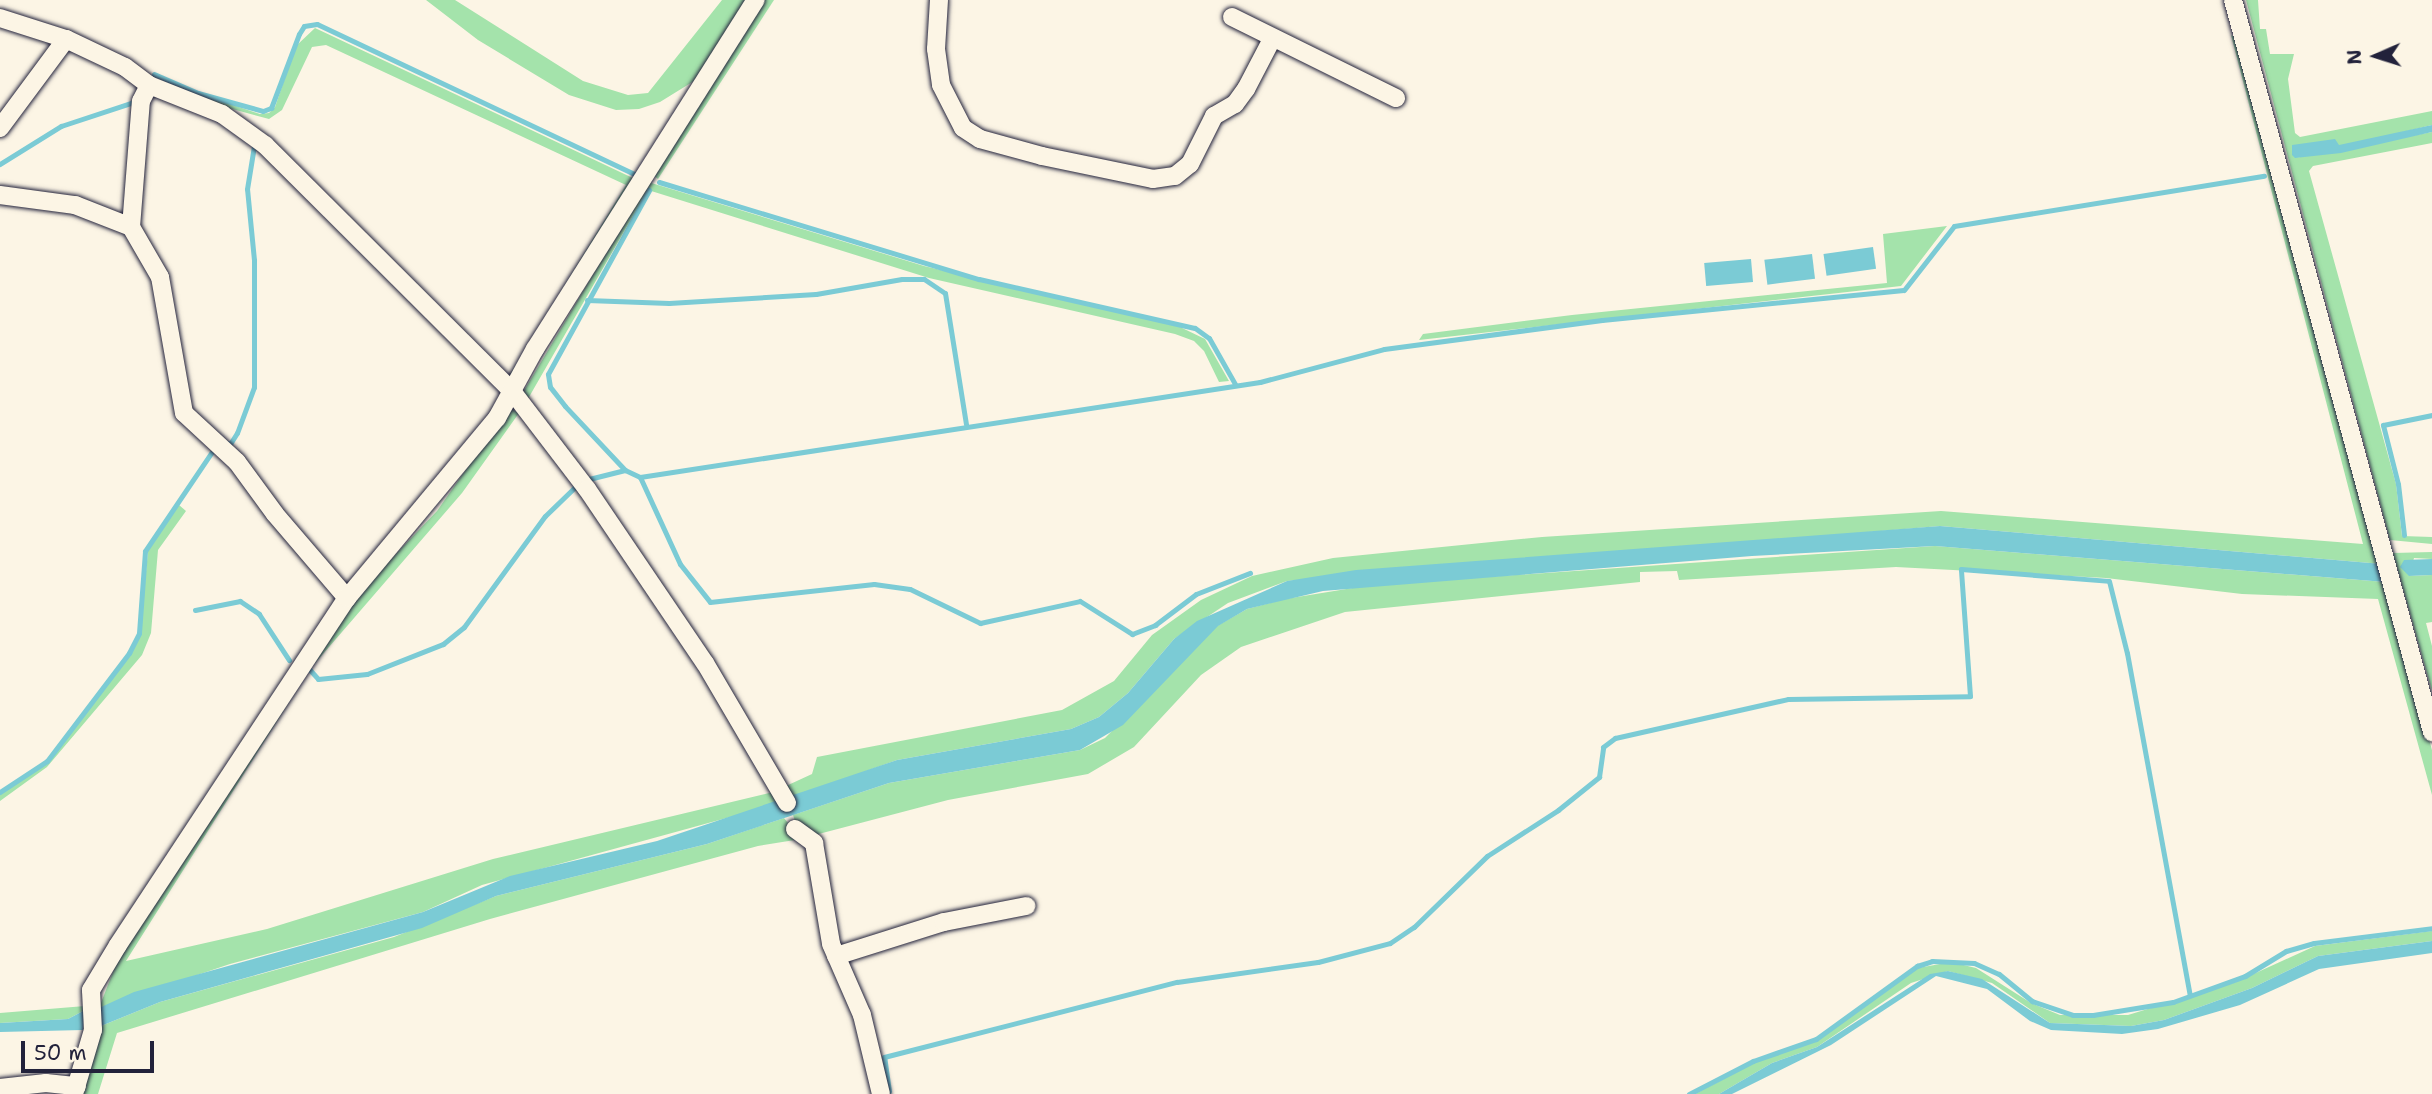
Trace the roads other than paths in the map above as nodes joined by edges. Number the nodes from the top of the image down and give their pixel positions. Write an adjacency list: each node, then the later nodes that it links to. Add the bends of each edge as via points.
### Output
1 (756, 0): 13 (street)
2 (939, 0): 7 (street, via 936,49 941,85 963,128 980,139 1029,153 1107,173 1153,179 1175,176 1190,164 1214,116 1235,104)
3 (2229, 2): 15 (street)
4 (1232, 17): 7 (street)
5 (0, 18): 6 (street)
6 (66, 39): 8 (street, via 125,67); 10 (street)
7 (1272, 39): 9 (street)
8 (149, 85): 12 (street, via 141,101); 13 (street, via 222,114 265,145)
9 (1396, 98)
10 (0, 128)
11 (0, 195): 12 (street, via 75,205)
12 (131, 227): 14 (street, via 160,277 184,413 237,461)
13 (512, 391): 14 (street, via 458,468); 16 (street, via 587,489 621,546 705,663)
14 (346, 598): 21 (street, via 91,990 93,1030)
15 (2432, 733)
16 (788, 803)
17 (795, 829): 19 (street, via 814,843)
18 (1026, 906): 19 (street, via 944,922)
19 (836, 956): 22 (street, via 862,1015)
20 (0, 1088): 21 (street, via 46,1083)
21 (75, 1090)
22 (881, 1094)

